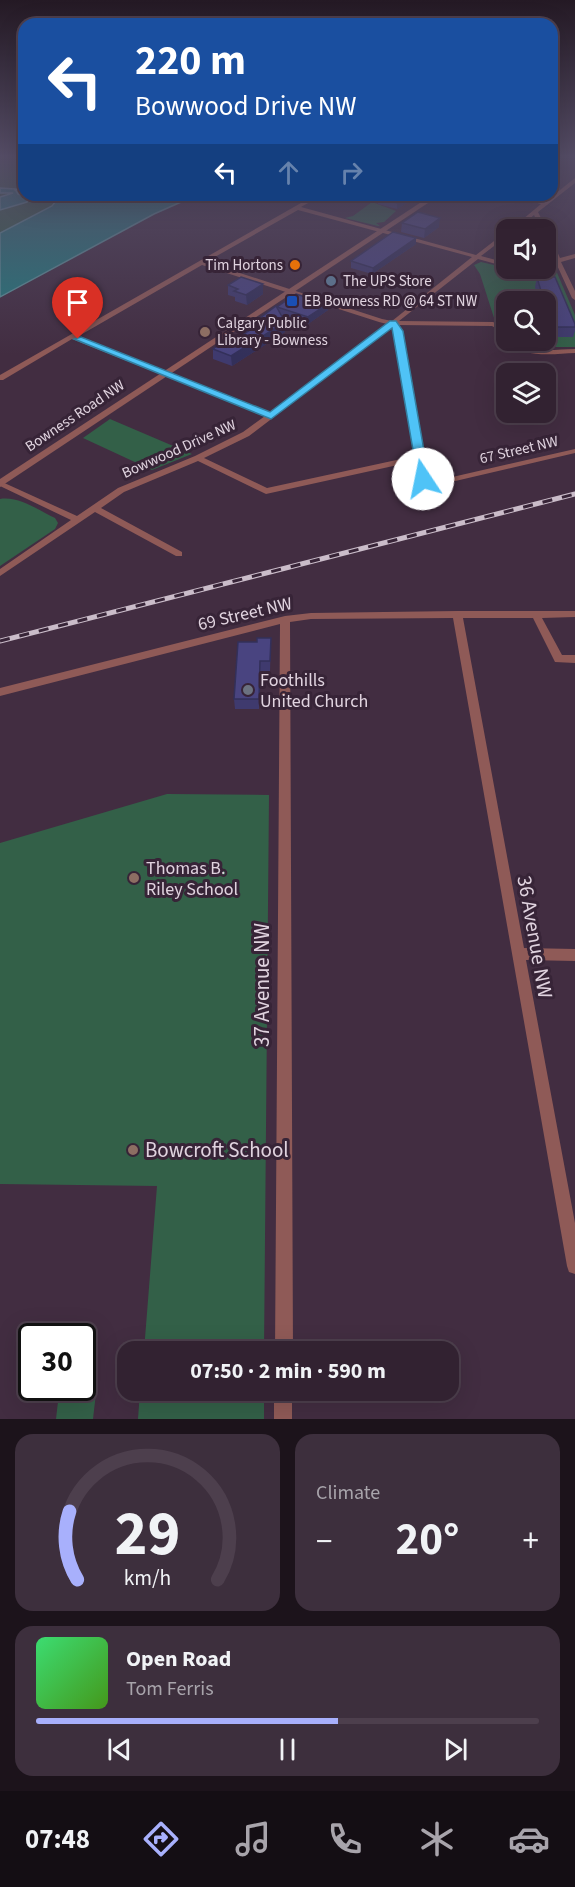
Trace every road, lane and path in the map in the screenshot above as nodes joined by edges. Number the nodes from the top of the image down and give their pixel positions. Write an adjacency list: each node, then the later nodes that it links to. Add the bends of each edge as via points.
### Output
1 (273, 222): 11 (street)
2 (350, 222): 4 (street)
3 (395, 222): 4 (street, Bowness Road NW)
4 (382, 231): 8 (street); 12 (street, Bowness Road NW)
5 (496, 242): 8 (street, Bowwood Drive NW)
6 (556, 256): 9 (street)
7 (575, 256): 9 (street)
8 (476, 257): 10 (street); 14 (street, Bowwood Drive NW)
9 (558, 260): 13 (street)
10 (496, 262)
11 (202, 263): 12 (street); 16 (street)
12 (291, 292): 14 (street); 19 (street, Bowness Road NW)
13 (575, 298)
14 (393, 323): 15 (street); 21 (street, Bowwood Drive NW); 24 (street, via 399,331)
15 (496, 326)
16 (72, 337): 19 (street); 20 (street)
17 (556, 351): 18 (street)
18 (575, 351)
19 (164, 374): 21 (street); 25 (street, Bowness Road NW)
20 (0, 378)
21 (271, 416): 23 (street, Bowwood Drive NW, via 234,442)
22 (575, 451): 24 (street, 67 Street NW, via 434,484 423,479)
23 (198, 458): 24 (street, via 266,491); 26 (street, Bowwood Drive NW, via 121,490)
24 (419, 458)
25 (0, 483): 27 (street)
26 (95, 508): 27 (street, Bowwood Drive NW); 28 (street)
27 (77, 520): 29 (street, Bowwood Drive NW)
28 (179, 554)
29 (0, 573)
30 (457, 614): 32 (street, 69 Street NW); 33 (street, 69 Street NW); 36 (street, 36 Avenue NW)
31 (575, 614): 32 (street, 69 Street NW)
32 (537, 615): 34 (street, via 560,659)
33 (285, 619): 35 (street, 69 Street NW); 39 (street, 37 Avenue NW)
34 (575, 659)
35 (0, 692)
36 (518, 954): 37 (street); 38 (street, 36 Avenue NW)
37 (575, 955)
38 (575, 1266)
39 (284, 1341)
40 (284, 1401): 41 (street)
41 (283, 1419)

